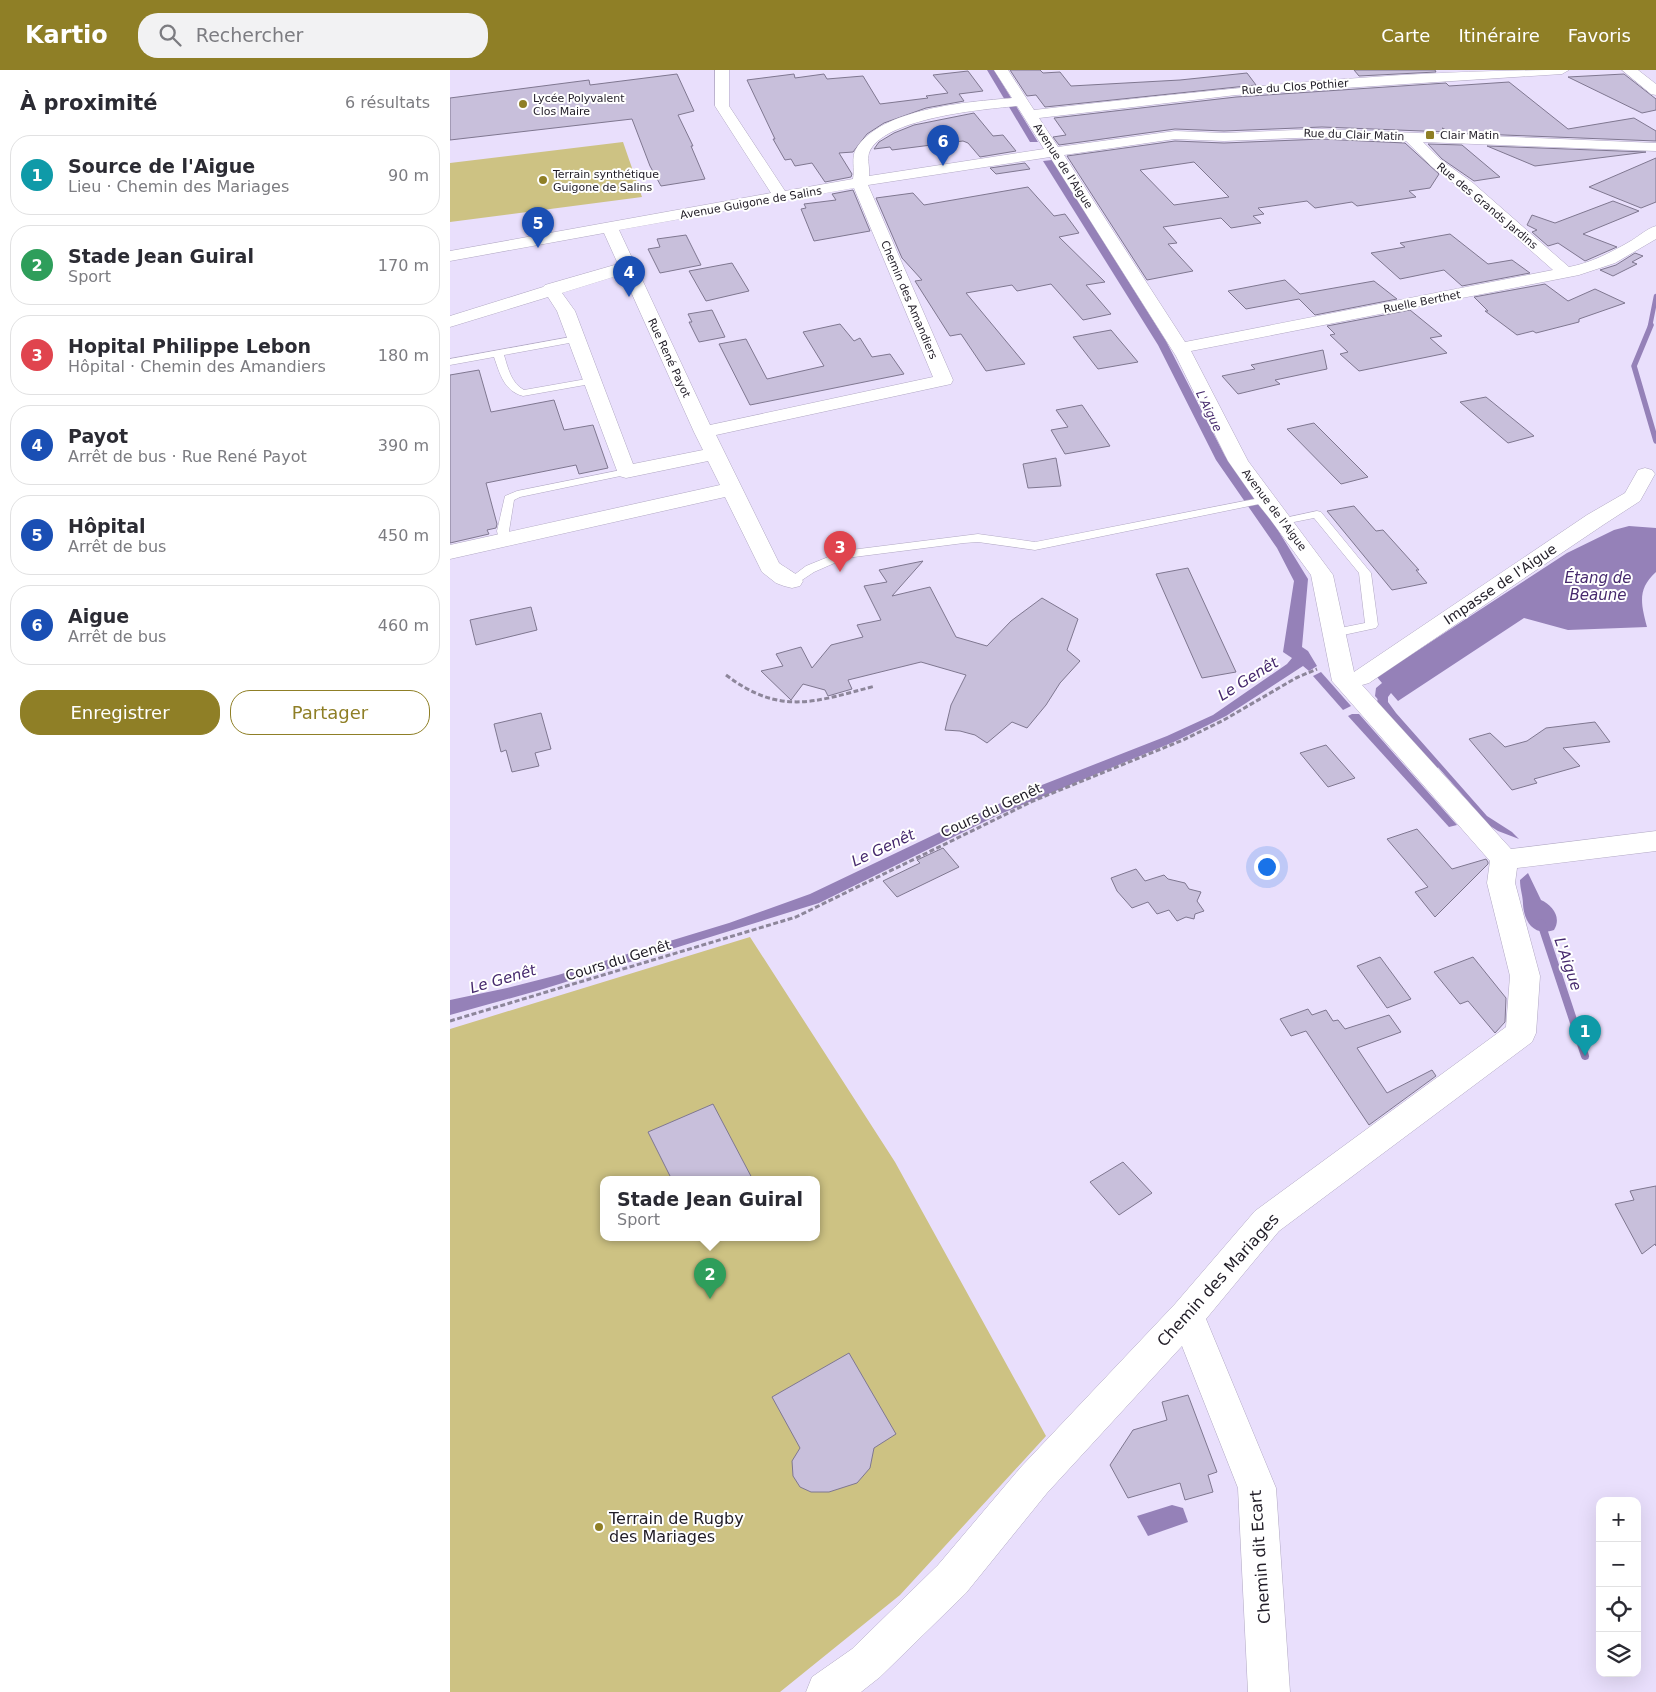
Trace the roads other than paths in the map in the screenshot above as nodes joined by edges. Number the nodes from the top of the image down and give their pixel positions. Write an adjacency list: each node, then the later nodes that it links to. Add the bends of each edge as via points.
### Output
1 (722, 70): 12 (street, via 722,106)
2 (1001, 70): 6 (street, Avenue de l'Aigue)
3 (1562, 70): 7 (street, Rue du Clos Pothier, via 1236,91)
4 (1629, 70): 5 (street)
5 (1656, 91)
6 (1013, 102): 7 (street, Avenue de l'Aigue); 11 (street, Chemin des Amandiers, via 922,116 895,124 862,150)
7 (1030, 114): 10 (street, Avenue de l'Aigue)
8 (1410, 137): 9 (street, Rue du Clair Matin); 10 (street, Rue du Clair Matin, via 1322,133 1224,137 1174,134); 17 (street, Rue des Grands Jardins, via 1436,163)
9 (1656, 147)
10 (1044, 153): 11 (street, Avenue Guigone de Salins); 21 (street, Avenue de l'Aigue, via 1062,164)
11 (860, 183): 12 (street, Avenue Guigone de Salins); 25 (street, Chemin des Amandiers, via 944,380)
12 (781, 197): 13 (street, Avenue Guigone de Salins)
13 (610, 228): 15 (street, Avenue Guigone de Salins); 16 (street, Rue René Payot)
14 (1656, 231): 17 (street, Ruelle Berthet, via 1603,262)
15 (450, 256)
16 (627, 267): 18 (street); 25 (street, Rue René Payot)
17 (1566, 273): 21 (street, Ruelle Berthet)
18 (551, 289): 19 (street); 20 (street, via 566,311)
19 (450, 322)
20 (576, 339): 22 (lane); 24 (street)
21 (1180, 348): 30 (street, Avenue de l'Aigue, via 1238,461)
22 (498, 353): 23 (lane); 24 (lane, via 509,383 516,392)
23 (450, 362)
24 (592, 381): 27 (street)
25 (704, 432): 26 (street, Rue René Payot)
26 (714, 454): 27 (street); 29 (street, Rue René Payot)
27 (626, 472): 32 (lane, via 516,494 509,498 503,531)
28 (1645, 474): 36 (street, Impasse de l'Aigue, via 1633,497 1360,678)
29 (732, 489): 32 (street); 34 (street, Rue René Payot, via 770,567)
30 (1265, 500): 31 (street, Avenue de l'Aigue); 34 (lane, via 1035,546 978,538 843,555 810,569)
31 (1284, 521): 35 (street, Avenue de l'Aigue, via 1322,575); 35 (lane, via 1317,514 1365,573 1372,625)
32 (505, 540): 33 (street)
33 (450, 552)
34 (792, 581)
35 (1334, 633): 36 (street, Avenue de l'Aigue)
36 (1344, 681): 38 (street, via 1479,828)
37 (1656, 841): 38 (street)
38 (1504, 860): 39 (street, Chemin des Mariages, via 1501,883 1525,976 1521,1033 1267,1221)
39 (1187, 1315): 40 (street, Chemin des Mariages, via 1034,1480 952,1579 866,1663); 41 (street, Chemin dit Ecart, via 1257,1488)
40 (827, 1692)
41 (1269, 1692)

